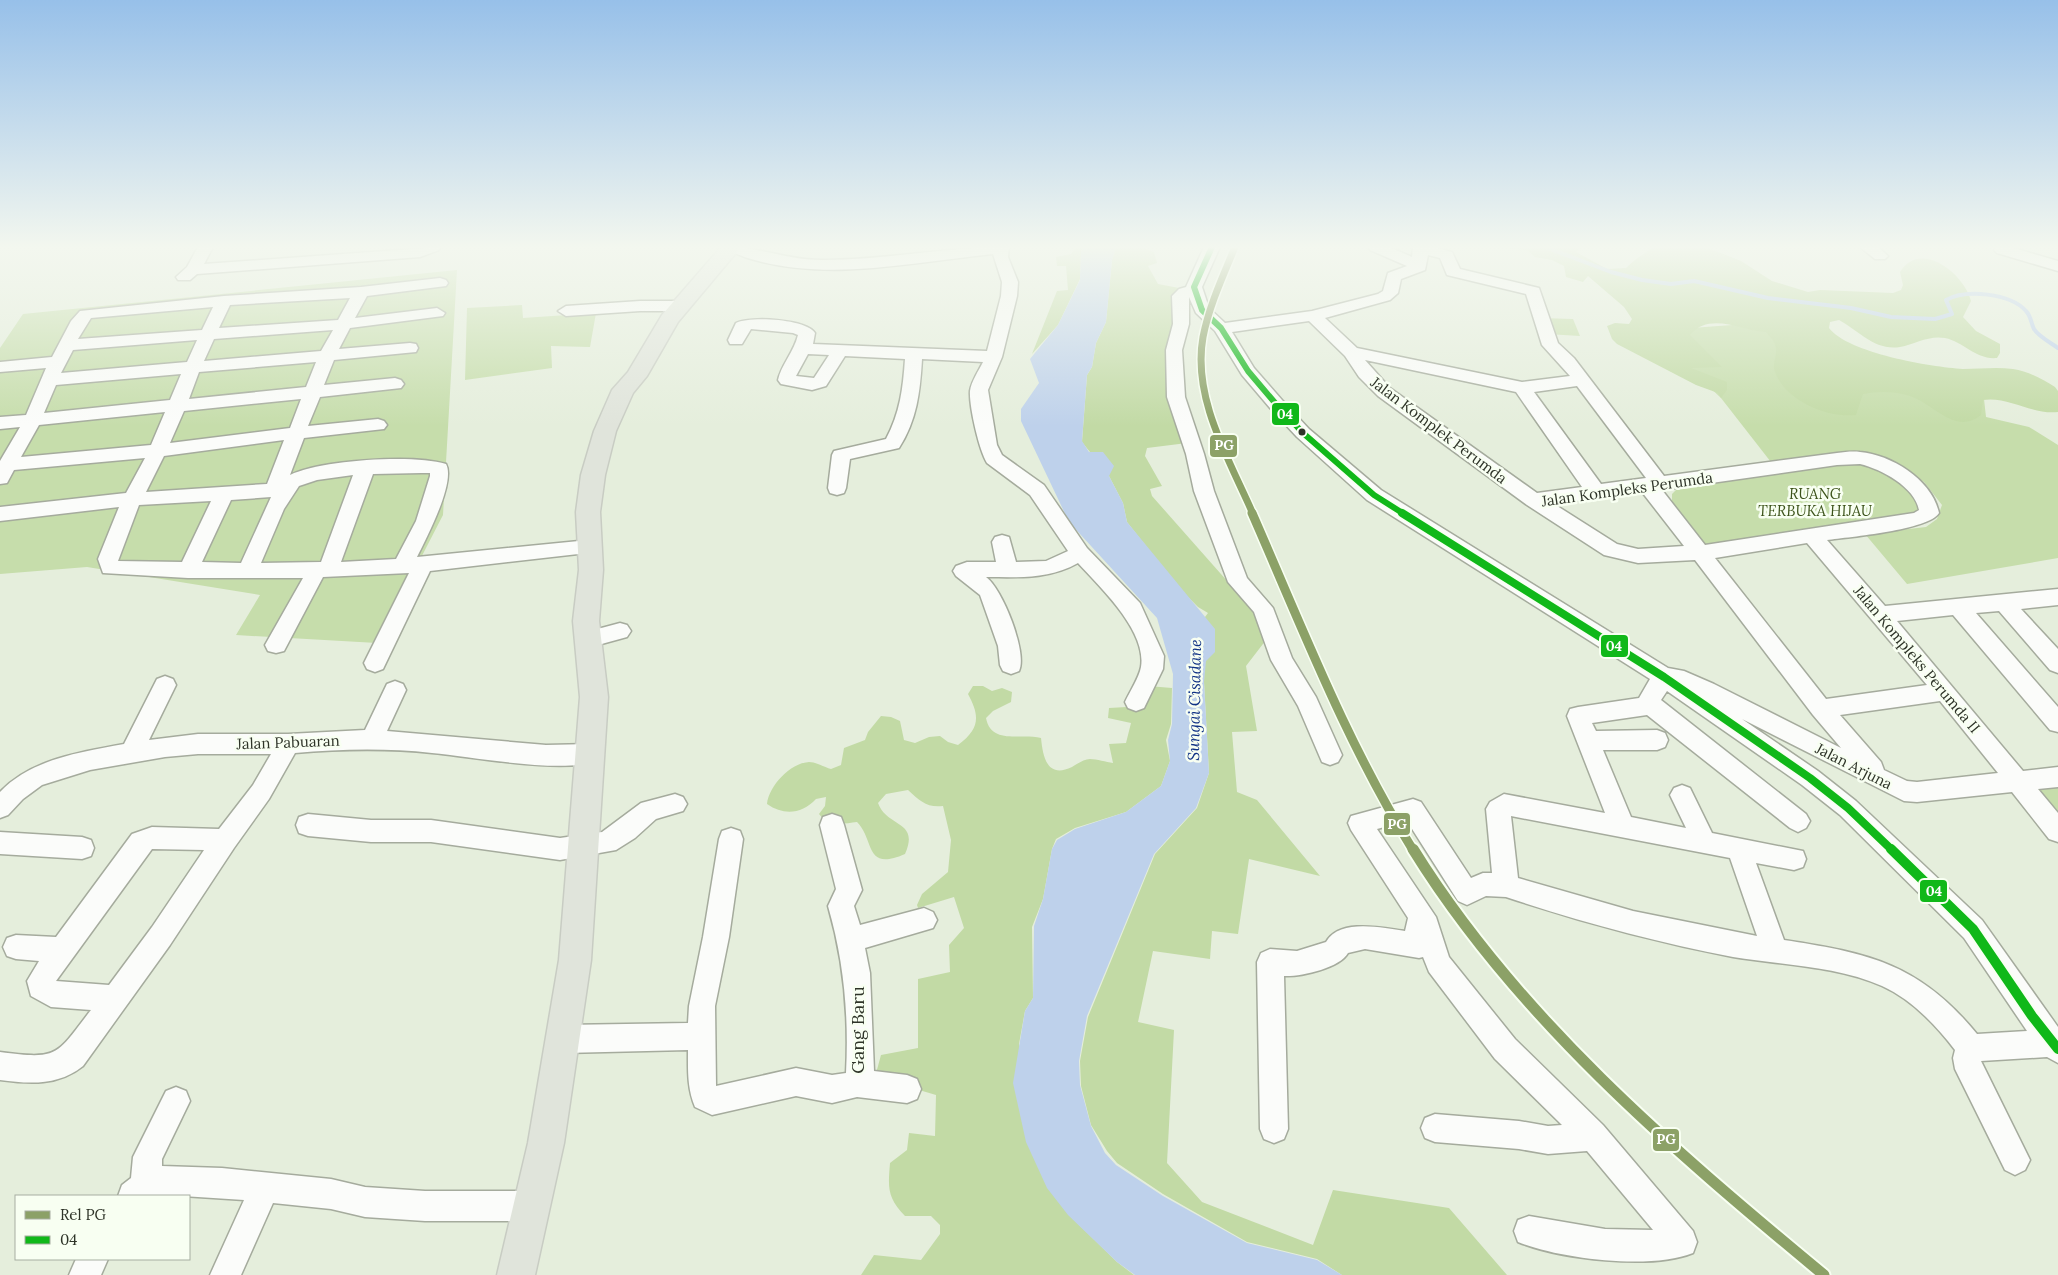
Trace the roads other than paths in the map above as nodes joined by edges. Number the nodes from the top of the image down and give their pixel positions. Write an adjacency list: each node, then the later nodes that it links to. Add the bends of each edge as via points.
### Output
1 (163, 306): 18 (street, via 82,316)
2 (222, 306): 16 (street)
3 (354, 306): 14 (street)
4 (633, 306): 11 (street)
5 (680, 306): 52 (main road, via 636,376 623,390 605,431 588,512)
6 (1007, 306): 25 (street)
7 (1179, 306): 86 (street, via 1181,324 1174,350 1178,407 1195,454 1204,492 1238,582 1262,608 1282,660 1308,703)
8 (1201, 306): 15 (street)
9 (1349, 306): 13 (street)
10 (1538, 306): 30 (street, via 1550,345)
11 (566, 311)
12 (437, 313): 14 (street)
13 (1313, 316): 15 (street); 22 (street, Jalan Komplek Perumda)
14 (346, 324): 16 (street); 24 (street)
15 (1221, 328): 70 (street, via 1248,370 1276,404 1303,433 1374,495)
16 (210, 333): 18 (street); 28 (street)
17 (736, 340): 20 (street, via 742,327 748,324 792,327 807,333)
18 (67, 345): 26 (street)
19 (410, 348): 24 (street)
20 (803, 349): 21 (street); 21 (street, via 787,380 820,382)
21 (840, 351): 23 (street)
22 (1351, 352): 32 (street, Jalan Komplek Perumda); 48 (street, Jalan Komplek Perumda, via 1365,373 1384,392)
23 (914, 354): 25 (street); 43 (street, via 911,397 905,420 893,444 841,455)
24 (327, 356): 28 (street); 33 (street)
25 (994, 357): 53 (street, via 979,390 988,445 994,459 1037,490)
26 (58, 362): 27 (street); 29 (street)
27 (0, 367)
28 (192, 368): 29 (street); 34 (street)
29 (49, 380): 35 (street)
30 (1582, 380): 32 (street, Jalan Komplek Perumda); 42 (street)
31 (395, 384): 33 (street)
32 (1522, 388): 46 (street)
33 (311, 393): 34 (street); 38 (street)
34 (176, 406): 35 (street); 39 (street)
35 (33, 419): 36 (street); 41 (street)
36 (0, 423)
37 (378, 425): 38 (street)
38 (295, 433): 39 (street); 44 (street)
39 (158, 451): 41 (street); 47 (street)
40 (365, 469): 44 (street, via 308,474); 55 (street, via 426,466 440,469); 56 (street)
41 (5, 471)
42 (1654, 485): 46 (street, Jalan Kompleks Perumda); 50 (street, Jalan Kompleks Perumda, via 1836,458 1860,458 1895,472 1917,489 1929,508 1929,513 1918,519); 54 (street)
43 (837, 488)
44 (279, 490): 45 (street); 58 (street)
45 (225, 492): 47 (street); 57 (street)
46 (1596, 492): 48 (street, Jalan Kompleks Perumda)
47 (132, 499): 49 (street); 57 (street, via 108,559 108,567 114,570)
48 (1534, 500): 54 (street, Jalan Kompleks Perumda, via 1621,554)
49 (0, 514)
50 (1812, 536): 54 (street, Jalan Kompleks Perumda); 63 (street, Jalan Kompleks Perumda II)
51 (1002, 542): 59 (street)
52 (589, 547): 55 (street); 65 (main road)
53 (1080, 552): 59 (street, via 1067,561 1042,569); 74 (street, via 1133,609 1153,656 1152,669)
54 (1698, 552): 76 (street)
55 (413, 565): 56 (street); 67 (street)
56 (323, 570): 58 (street); 66 (street)
57 (188, 571): 58 (street)
58 (248, 571)
59 (1008, 571): 68 (street, via 967,568 962,571 989,592 1009,646)
60 (2058, 597): 61 (street)
61 (2004, 603): 62 (street); 69 (street)
62 (1959, 608): 63 (street); 77 (street)
63 (1879, 615): 73 (street, Jalan Kompleks Perumda II)
64 (620, 631): 65 (street)
65 (587, 640): 85 (main road, via 594,697)
66 (276, 645)
67 (376, 663)
68 (1012, 664)
69 (2058, 664)
70 (1664, 677): 75 (street, via 1649,700); 83 (street, Jalan Arjuna, via 1676,677 1706,690); 116 (street, via 1848,808 1973,929)
71 (164, 685): 84 (street)
72 (395, 690): 79 (street)
73 (1945, 691): 76 (street); 89 (street, Jalan Kompleks Perumda II)
74 (1136, 702)
75 (1652, 705): 81 (street, via 1579,716); 93 (street)
76 (1821, 709): 78 (street)
77 (2058, 723)
78 (1843, 735): 83 (street); 87 (street)
79 (372, 740): 82 (street, Jalan Pabuaran); 85 (street, Jalan Pabuaran, via 546,755)
80 (1657, 740): 81 (street)
81 (1587, 741): 96 (street)
82 (288, 744): 84 (street, Jalan Pabuaran, via 198,744); 99 (street, via 261,792)
83 (1819, 748): 87 (street, Jalan Arjuna)
84 (131, 753): 91 (street, Jalan Pabuaran, via 58,768 34,778)
85 (591, 754): 102 (main road)
86 (1330, 755)
87 (1878, 775): 89 (street, Jalan Arjuna, via 1893,786 1917,792)
88 (2058, 777): 89 (street, Jalan Arjuna)
89 (2021, 783): 97 (street, Jalan Kompleks Perumda II)
90 (1682, 795): 100 (street)
91 (5, 798)
92 (674, 804): 102 (street, via 653,808 606,842)
93 (1798, 821)
94 (308, 825): 102 (street, via 431,831 520,845)
95 (832, 825): 109 (street, Gang Baru, via 849,890 841,906)
96 (1622, 825): 100 (street); 106 (street, via 1510,804 1500,806)
97 (2058, 831)
98 (731, 839): 114 (street, Gang Baru, via 702,1006)
99 (224, 840): 111 (street, via 160,838 141,842); 113 (street, via 161,936)
100 (1704, 841): 104 (street)
101 (0, 843): 103 (street)
102 (582, 847): 115 (main road, via 575,960)
103 (82, 848)
104 (1739, 848): 105 (street); 112 (street)
105 (1794, 859)
106 (1506, 886): 108 (street, via 1483,884 1467,893 1414,809 1360,823); 112 (street, via 1645,926)
107 (924, 920): 109 (street)
108 (1426, 925): 123 (street, via 1417,926 1419,946 1365,937 1340,943 1335,952 1297,964 1270,962); 124 (street, via 1438,962 1505,1049)
109 (851, 940): 119 (street, Gang Baru, via 857,973 861,1046)
110 (16, 947): 111 (street)
111 (61, 950): 113 (street, via 40,981 40,987 51,994)
112 (1775, 952): 117 (street, via 1820,957 1891,977 1942,1015)
113 (115, 998): 118 (street, via 65,1064 46,1069)
114 (701, 1036): 115 (street); 119 (street, Gang Baru, via 702,1088 705,1097 712,1101 796,1082 834,1090)
115 (564, 1039): 128 (main road, via 546,1143)
116 (2057, 1045): 117 (street)
117 (1971, 1048): 125 (street, via 1967,1056 1969,1069)
118 (0, 1066)
119 (857, 1083): 120 (street)
120 (907, 1089)
121 (176, 1101): 127 (street, via 148,1157)
122 (1435, 1128): 124 (street, via 1519,1134 1548,1140)
123 (1274, 1129)
124 (1593, 1135): 129 (street, via 1682,1242 1654,1247 1614,1247)
125 (2015, 1160)
126 (266, 1188): 127 (street, via 166,1180); 128 (street, via 330,1194 364,1202 425,1206); 132 (street)
127 (139, 1190)
128 (531, 1206): 133 (main road)
129 (1530, 1231)
130 (92, 1260): 131 (street)
131 (84, 1275)
132 (226, 1275)
133 (516, 1275)

